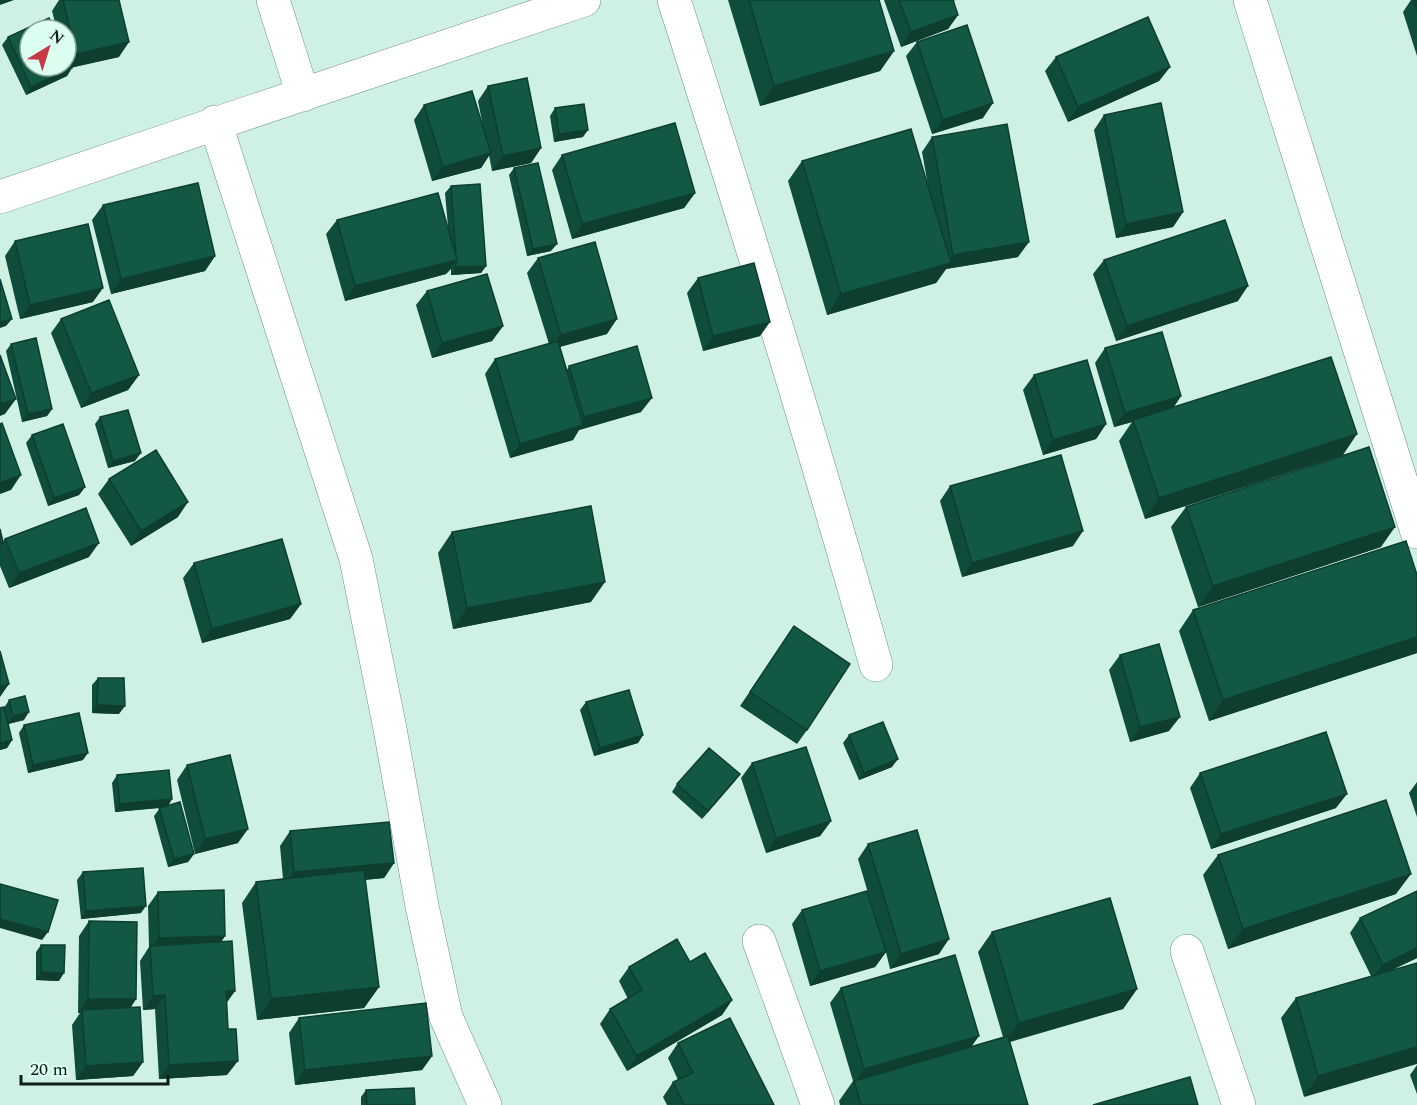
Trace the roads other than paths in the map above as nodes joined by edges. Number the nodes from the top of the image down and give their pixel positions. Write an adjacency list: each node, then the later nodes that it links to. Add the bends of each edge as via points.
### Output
1 (273, 0): 5 (street)
2 (584, 0): 5 (street)
3 (674, 0): 9 (street, via 743,216)
4 (1250, 0): 8 (street)
5 (303, 95): 6 (street)
6 (215, 122): 7 (street); 12 (street, via 356,559 446,1017)
7 (0, 197)
8 (1417, 532)
9 (876, 665)
10 (759, 941): 13 (street)
11 (1187, 951): 14 (street)
12 (484, 1105)
13 (818, 1105)
14 (1239, 1105)

